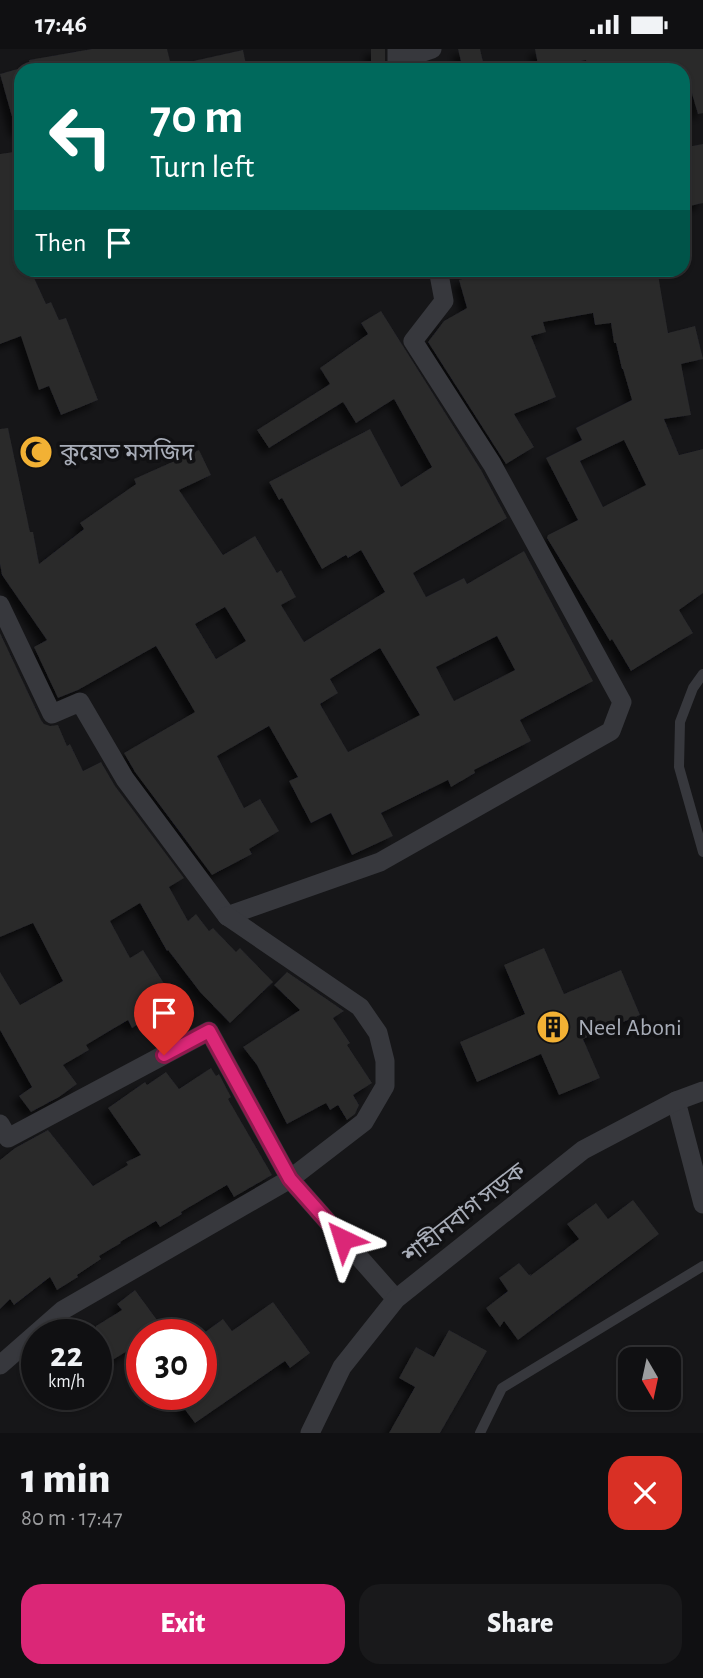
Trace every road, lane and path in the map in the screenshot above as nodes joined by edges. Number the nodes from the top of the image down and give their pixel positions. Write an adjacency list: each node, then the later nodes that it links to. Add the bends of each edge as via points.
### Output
1 (432, 49): 2 (street)
2 (398, 60)
3 (440, 277): 7 (street, via 444,301 413,341 492,464 622,702 611,730 380,862)
4 (0, 605): 7 (street, via 51,714 80,702 125,779)
5 (703, 674): 6 (lane, via 680,722 679,767)
6 (703, 852)
7 (227, 916): 11 (street, via 360,1007 379,1033 385,1086 364,1122)
8 (703, 1091): 9 (street, শাহীনবাগ সড়ক)
9 (676, 1101): 12 (street); 14 (street, শাহীনবাগ সড়ক, via 583,1150)
10 (0, 1124): 11 (street, via 8,1138 209,1031)
11 (290, 1179): 14 (street); 15 (street, via 63,1310)
12 (703, 1204)
13 (703, 1266): 17 (lane, via 502,1388)
14 (396, 1299): 16 (street, শাহীনবাগ সড়ক, via 342,1367)
15 (0, 1364)
16 (310, 1433)
17 (480, 1433)

